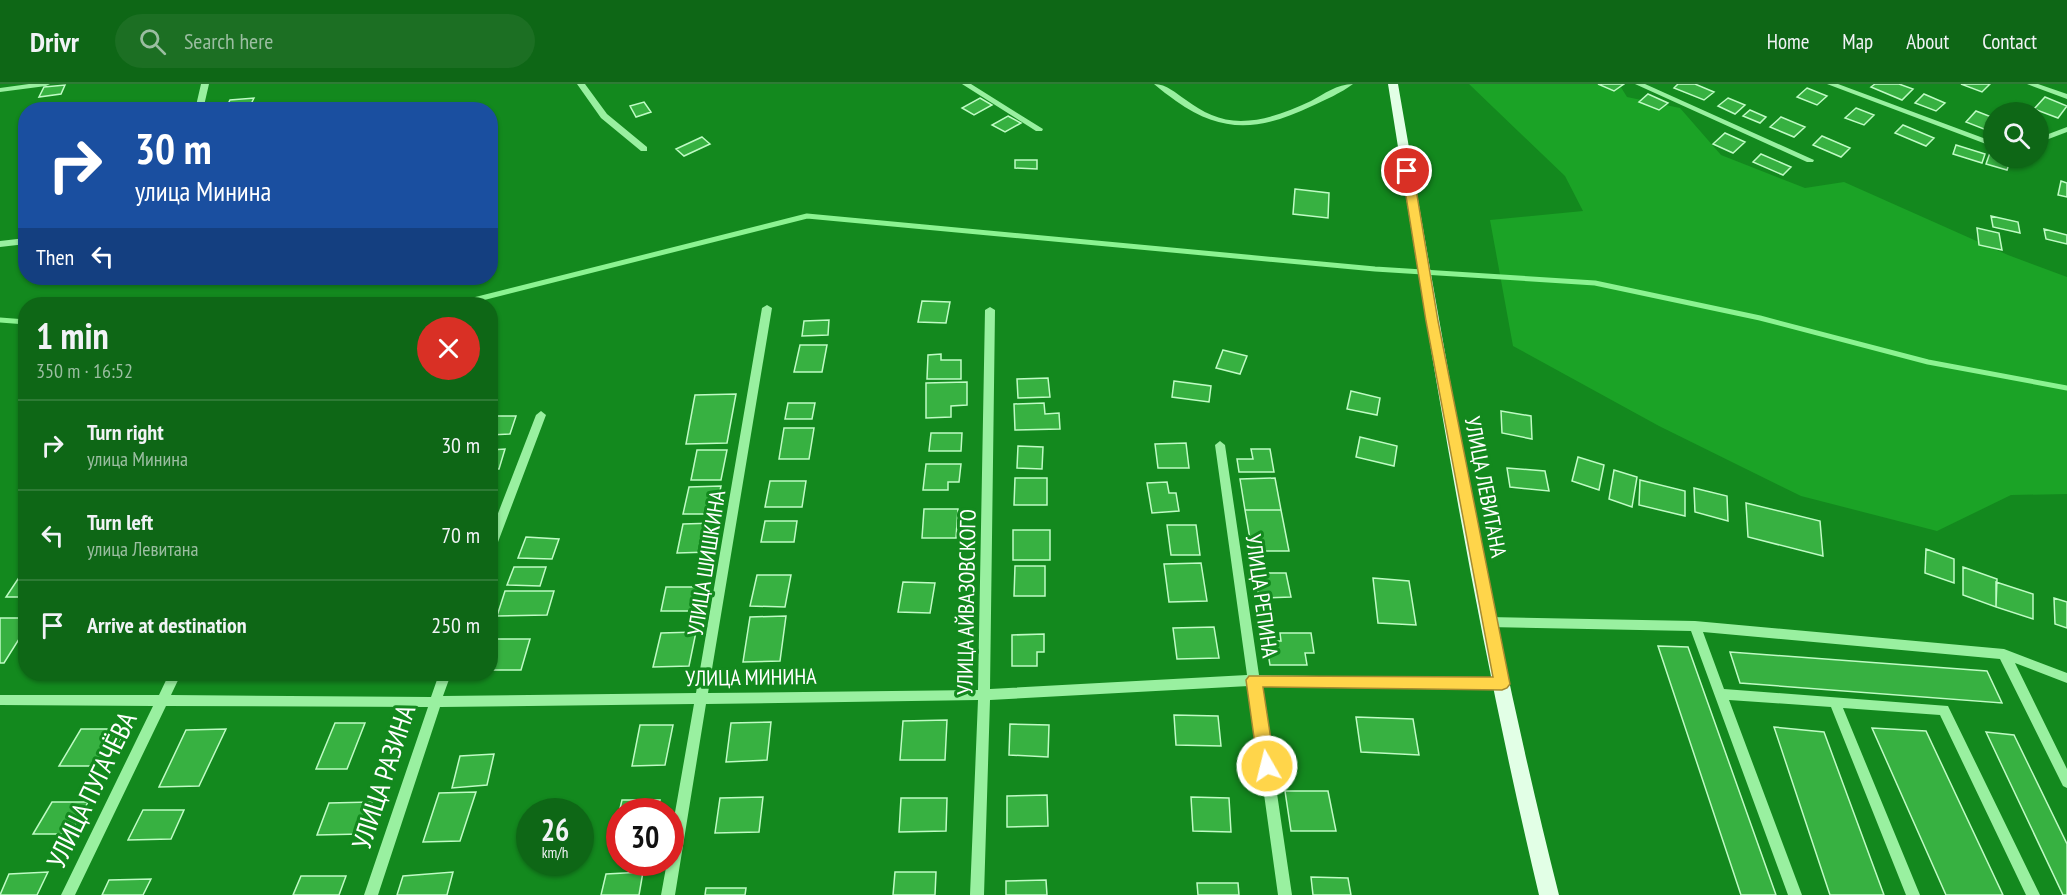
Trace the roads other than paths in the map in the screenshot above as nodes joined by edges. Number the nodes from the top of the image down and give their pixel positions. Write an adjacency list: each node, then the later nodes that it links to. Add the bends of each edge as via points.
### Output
1 (46, 84): 11 (street)
2 (205, 84): 13 (street)
3 (581, 84): 18 (street, via 604,116)
4 (966, 84): 14 (street)
5 (1158, 84): 6 (street, via 1202,114 1242,125 1270,121)
6 (1349, 84)
7 (1393, 84): 27 (main road, УЛИЦА ЛЕВИТАНА)
8 (1639, 84): 19 (street)
9 (1830, 84): 17 (street)
10 (2031, 84): 12 (street)
11 (0, 90)
12 (2067, 97)
13 (201, 102)
14 (1039, 129)
15 (2067, 129): 16 (street)
16 (2049, 136)
17 (1983, 141)
18 (644, 149)
19 (1810, 160)
20 (18, 242): 21 (street)
21 (0, 244)
22 (767, 308): 37 (street, УЛИЦА ШИШКИНА)
23 (990, 310): 36 (street, УЛИЦА АЙВАЗОВСКОГО)
24 (541, 415): 26 (street)
25 (1220, 445): 31 (street, УЛИЦА РЕПИНА)
26 (498, 529)
27 (1488, 622): 28 (street); 34 (main road, УЛИЦА ЛЕВИТАНА)
28 (1695, 626): 29 (street); 35 (street)
29 (2004, 654): 30 (street); 42 (street)
30 (2067, 678)
31 (1254, 680): 34 (street, УЛИЦА МИНИНА); 36 (street, УЛИЦА МИНИНА); 47 (street, УЛИЦА РЕПИНА)
32 (172, 681): 39 (street, УЛИЦА ПУГАЧЁВА)
33 (442, 681): 40 (street, УЛИЦА РАЗИНА)
34 (1502, 684): 48 (main road, УЛИЦА ЛЕВИТАНА)
35 (1721, 694): 41 (street); 49 (street)
36 (984, 695): 37 (street, УЛИЦА МИНИНА); 46 (street, УЛИЦА АЙВАЗОВСКОГО)
37 (703, 698): 40 (street, УЛИЦА МИНИНА); 45 (street, УЛИЦА ШИШКИНА)
38 (0, 700): 39 (street, УЛИЦА МИНИНА)
39 (162, 700): 40 (street, УЛИЦА МИНИНА); 43 (street, УЛИЦА ПУГАЧЁВА)
40 (434, 702): 44 (street, УЛИЦА РАЗИНА)
41 (1835, 703): 50 (street); 51 (street, via 1944,710)
42 (2067, 782)
43 (68, 895)
44 (371, 895)
45 (668, 895)
46 (977, 895)
47 (1286, 895)
48 (1549, 895)
49 (1794, 895)
50 (1913, 895)
51 (2033, 895)

